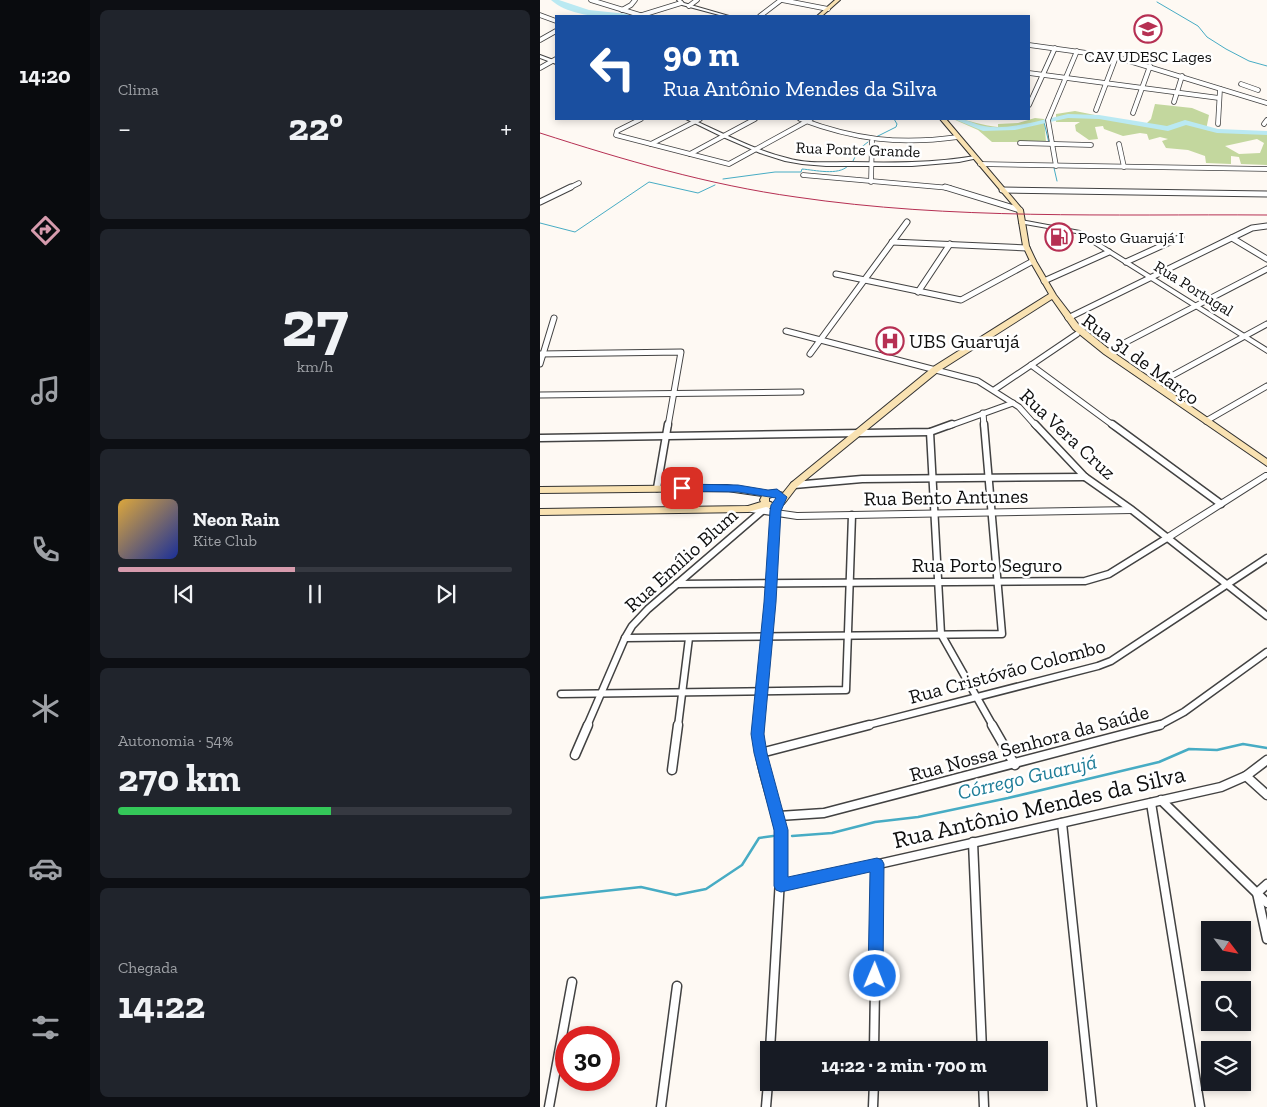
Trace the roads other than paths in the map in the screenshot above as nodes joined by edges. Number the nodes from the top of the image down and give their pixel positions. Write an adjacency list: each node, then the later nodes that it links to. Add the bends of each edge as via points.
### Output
1 (593, 0): 9 (street)
2 (635, 0): 9 (street)
3 (697, 0): 7 (street)
4 (781, 0): 8 (street); 14 (street)
5 (838, 0): 8 (main road)
6 (680, 1): 7 (street); 12 (street)
7 (689, 6): 13 (street)
8 (828, 9): 15 (main road)
9 (622, 10): 11 (street)
10 (540, 15): 16 (street)
11 (637, 15)
12 (643, 15)
13 (723, 15)
14 (761, 15)
15 (821, 15)
16 (555, 21)
17 (555, 32): 18 (street)
18 (540, 40)
19 (1030, 45): 20 (street)
20 (1056, 48): 21 (street); 28 (street)
21 (1077, 50): 23 (street); 30 (street)
22 (540, 56): 24 (street)
23 (1116, 57): 25 (street); 31 (street)
24 (555, 61): 26 (street)
25 (1150, 66): 29 (street); 33 (street)
26 (540, 68)
27 (1030, 73): 28 (street)
28 (1043, 75): 30 (street); 38 (street)
29 (1182, 76): 34 (street); 35 (street)
30 (1065, 78): 31 (street); 54 (street, via 1048,122)
31 (1106, 83): 33 (street); 41 (street)
32 (1241, 84): 37 (street, via 1259,90)
33 (1142, 88): 35 (street); 42 (street)
34 (1220, 89): 36 (street); 37 (street)
35 (1177, 93): 36 (street); 39 (street)
36 (1219, 98): 48 (street)
37 (1247, 98): 40 (street)
38 (1030, 101)
39 (1174, 102)
40 (1266, 104)
41 (1096, 110)
42 (1133, 113)
43 (639, 120): 53 (street, via 615,133)
44 (698, 120): 49 (street, Rua Ponte Grande); 53 (street)
45 (754, 120): 49 (street)
46 (808, 120): 51 (street, via 838,133); 57 (street)
47 (944, 120): 50 (main road)
48 (1218, 124)
49 (726, 135): 57 (street, Rua Ponte Grande); 58 (street)
50 (958, 137): 51 (street, via 921,142); 59 (main road)
51 (872, 141): 60 (street)
52 (1020, 143): 54 (street)
53 (651, 144): 58 (street)
54 (1052, 144): 56 (street); 62 (street)
55 (1119, 144): 63 (street)
56 (1091, 145)
57 (758, 148): 58 (street, via 730,164); 60 (street, Rua Ponte Grande, via 795,162)
58 (690, 154)
59 (975, 158): 60 (street, Rua Ponte Grande, via 941,163); 61 (main road)
60 (872, 164): 66 (street)
61 (980, 164): 62 (street); 68 (main road)
62 (1056, 166): 63 (street)
63 (1124, 167): 64 (street)
64 (1267, 169)
65 (803, 175): 66 (street)
66 (871, 182): 71 (street, via 947,187)
67 (579, 183): 70 (street)
68 (1002, 190): 69 (street); 71 (main road)
69 (1267, 194)
70 (540, 202)
71 (1020, 210): 73 (main road, Rua 31 de Março)
72 (907, 222): 77 (street)
73 (1021, 222): 79 (main road, Rua 31 de Março, via 1019,230); 80 (street, Rua Portugal, via 1078,232)
74 (1267, 226): 76 (street, via 1256,227)
75 (1181, 237): 82 (street)
76 (1232, 238): 81 (street); 86 (street)
77 (892, 242): 78 (street); 87 (street)
78 (950, 244): 79 (street); 89 (street)
79 (1024, 248): 83 (main road, Rua 31 de Março)
80 (1109, 252): 82 (street, Rua Portugal); 88 (street)
81 (1267, 258)
82 (1126, 262): 86 (street, Rua Portugal)
83 (1031, 263): 88 (main road, Rua 31 de Março); 89 (street, via 961,300); 90 (main road, Rua 31 de Março)
84 (1267, 269): 91 (street)
85 (836, 274): 87 (street)
86 (1151, 278): 91 (street, Rua Portugal); 93 (street)
87 (864, 280): 89 (street); 98 (street)
88 (1044, 282): 90 (main road, Rua 31 de Março)
89 (918, 292)
90 (1051, 296): 93 (main road, Rua 31 de Março); 96 (main road, Rua 31 de Março, via 1068,326); 105 (main road, Rua Emílio Blum)
91 (1196, 306): 97 (street, Rua Portugal); 100 (street)
92 (554, 318): 101 (street)
93 (1068, 318): 100 (main road, Rua 31 de Março)
94 (1267, 324): 97 (street)
95 (786, 332): 98 (street, Rua Vera Cruz)
96 (1077, 334): 104 (street); 120 (main road, Rua 31 de Março)
97 (1244, 336): 99 (street, Rua Portugal); 106 (street)
98 (820, 340): 102 (street); 105 (street, Rua Vera Cruz)
99 (1267, 351)
100 (1107, 352): 106 (main road, Rua 31 de Março)
101 (542, 354): 103 (street); 110 (street, via 681,352)
102 (810, 354)
103 (540, 364)
104 (1031, 365): 108 (street); 129 (street)
105 (936, 368): 108 (street, Rua Vera Cruz, via 968,377); 116 (main road, Rua Emílio Blum)
106 (1155, 385): 114 (main road, Rua 31 de Março)
107 (1267, 386): 114 (street)
108 (994, 390): 112 (street, Rua Vera Cruz)
109 (801, 392): 110 (street)
110 (673, 393): 111 (street); 117 (street)
111 (540, 395)
112 (1013, 403): 113 (street); 123 (street, Rua Vera Cruz, via 1028,415)
113 (983, 413): 115 (street); 122 (street)
114 (1206, 421): 119 (main road, Rua 31 de Março)
115 (930, 432): 116 (street); 124 (street)
116 (858, 433): 117 (street); 125 (main road, Rua Emílio Blum)
117 (666, 437): 118 (street); 126 (street)
118 (540, 438)
119 (1267, 463)
120 (1267, 469)
121 (1267, 475): 129 (street, Rua Porto Seguro)
122 (988, 478): 123 (street); 124 (street); 132 (street)
123 (1085, 478): 130 (street, Rua Vera Cruz)
124 (933, 479): 125 (street, via 862,479); 133 (street)
125 (794, 485): 128 (main road, Rua Emílio Blum)
126 (656, 488): 127 (main road); 128 (main road, via 727,488)
127 (540, 490)
128 (772, 503): 131 (main road, via 748,509); 134 (street, Rua Bento Antunes, via 797,516); 140 (street); 141 (street, Rua Emílio Blum)
129 (1221, 504): 135 (street, Rua Porto Seguro)
130 (1132, 510): 132 (street, Rua Bento Antunes); 135 (street, Rua Vera Cruz)
131 (540, 512)
132 (991, 513): 133 (street, Rua Bento Antunes); 137 (street)
133 (935, 514): 134 (street, Rua Bento Antunes); 139 (street)
134 (852, 515): 138 (street)
135 (1167, 538): 137 (street, Rua Porto Seguro, via 1109,574 1093,580); 142 (street, Rua Vera Cruz)
136 (1267, 558): 142 (street, Rua Cristóvão Colombo)
137 (997, 581): 139 (street, Rua Porto Seguro); 145 (street)
138 (850, 582): 139 (street, Rua Porto Seguro); 140 (street, Rua Porto Seguro); 146 (street)
139 (938, 582): 144 (street)
140 (772, 583): 141 (street, Rua Porto Seguro); 147 (street)
141 (677, 584): 148 (street, Rua Emílio Blum, via 640,616)
142 (1227, 585): 143 (street, Rua Vera Cruz); 155 (street, Rua Cristóvão Colombo, via 1111,661)
143 (1267, 616)
144 (941, 634): 145 (street); 146 (street); 155 (street)
145 (1002, 634)
146 (848, 636): 147 (street); 151 (street, via 846,690)
147 (767, 637): 149 (street); 151 (street)
148 (625, 638): 149 (street); 154 (street, Rua Emílio Blum)
149 (689, 638): 152 (street)
150 (1267, 652): 159 (street, Rua Nossa Senhora da Saúde, via 1184,712 1157,727)
151 (762, 691): 152 (street); 156 (street, via 758,734)
152 (682, 693): 154 (street); 160 (street)
153 (561, 694): 154 (street)
154 (601, 694): 157 (street, Rua Emílio Blum)
155 (977, 697): 156 (street, Rua Cristóvão Colombo); 159 (street)
156 (761, 753): 165 (street)
157 (574, 755)
158 (1267, 760): 161 (street, Rua Antônio Mendes da Silva)
159 (1015, 765): 165 (street, Rua Nossa Senhora da Saúde, via 824,813)
160 (672, 770)
161 (1246, 776): 162 (street); 163 (street, Rua Antônio Mendes da Silva, via 1221,787)
162 (1267, 795)
163 (1160, 800): 164 (street, Rua Antônio Mendes da Silva); 171 (street)
164 (1151, 803): 166 (street, Rua Antônio Mendes da Silva); 188 (street)
165 (779, 816): 170 (street)
166 (1062, 823): 167 (street, Rua Antônio Mendes da Silva); 187 (street)
167 (973, 842): 168 (street, Rua Antônio Mendes da Silva); 178 (street)
168 (877, 864): 170 (street, Rua Antônio Mendes da Silva); 177 (street)
169 (1267, 884): 171 (street)
170 (781, 886): 176 (street)
171 (1257, 893): 172 (street); 173 (street)
172 (1267, 902)
173 (1267, 939)
174 (572, 982): 182 (street)
175 (677, 986): 183 (street)
176 (771, 1041)
177 (874, 1041)
178 (982, 1041)
179 (767, 1091): 184 (street)
180 (874, 1091): 185 (street)
181 (983, 1091): 186 (street)
182 (548, 1107)
183 (661, 1107)
184 (766, 1107)
185 (873, 1107)
186 (984, 1107)
187 (1092, 1107)
188 (1200, 1107)

